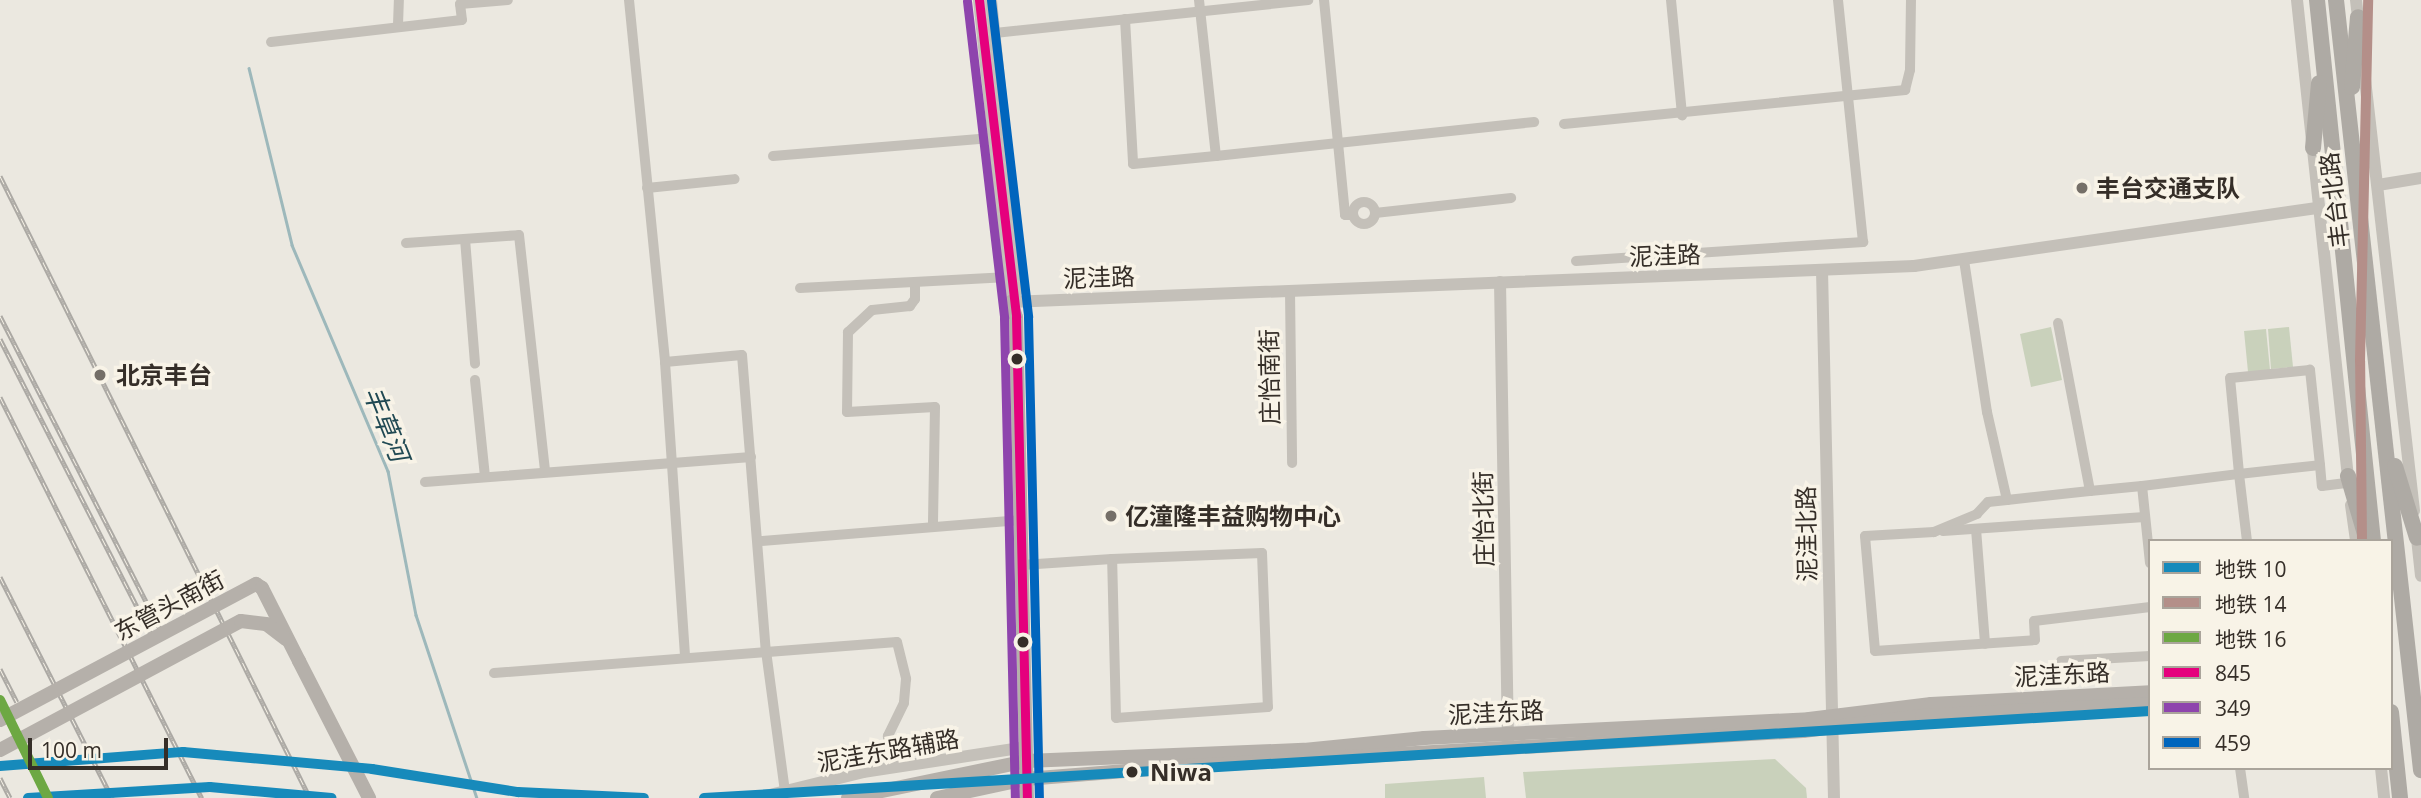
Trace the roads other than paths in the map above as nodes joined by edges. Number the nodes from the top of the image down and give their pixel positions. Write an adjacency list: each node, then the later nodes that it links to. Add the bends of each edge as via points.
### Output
1 (399, 0): 18 (street)
2 (508, 0): 18 (street, via 460,4 462,20)
3 (629, 0): 36 (street)
4 (979, 0): 27 (street)
5 (991, 0): 19 (street)
6 (1308, 0): 15 (street)
7 (1324, 0): 28 (street)
8 (1671, 0): 23 (street)
9 (1838, 0): 22 (street)
10 (1910, 0): 22 (street, via 1910,71 1905,90)
11 (2297, 0): 29 (street, 丰台北路)
12 (2317, 0): 21 (highway, 丰台北路)
13 (2336, 0): 26 (highway, 丰台北路)
14 (2357, 0): 16 (street, 丰台北路)
15 (1199, 6): 17 (street); 31 (street)
16 (2358, 17): 26 (highway); 35 (street, 丰台北路)
17 (1125, 19): 19 (street); 31 (street, via 1133,164)
18 (398, 25): 20 (street)
19 (995, 33): 32 (street)
20 (271, 42)
21 (2322, 50): 29 (highway); 78 (highway, 丰台北路)
22 (1848, 97): 23 (street); 44 (street, via 1863,242)
23 (1682, 115): 25 (street)
24 (1534, 122): 28 (street)
25 (1564, 124)
26 (2348, 124): 56 (highway, 丰台北路)
27 (994, 140): 30 (street); 32 (street); 46 (street)
28 (1339, 142): 31 (street); 40 (street, via 1345,215)
29 (2312, 148): 38 (street, 丰台北路)
30 (773, 156)
31 (1216, 156)
32 (1009, 165): 51 (street, via 1020,284)
33 (2421, 178): 35 (street)
34 (735, 179): 36 (street)
35 (2378, 185): 74 (street, 丰台北路)
36 (647, 188): 53 (street)
37 (1511, 198): 39 (street)
38 (2318, 208): 43 (street, 泥洼路); 64 (street, 丰台北路)
39 (1375, 213): 40 (street, via 1366,225); 40 (street, via 1364,202 1355,207)
40 (1353, 215)
41 (465, 239): 42 (street); 54 (street); 61 (street, via 519,235)
42 (406, 243)
43 (1964, 260): 45 (street, 泥洼路); 68 (street, via 1987,412)
44 (1576, 261)
45 (1822, 270): 47 (street, 泥洼路); 95 (street, 泥洼北路)
46 (1009, 277): 48 (street); 51 (street)
47 (1500, 282): 50 (street, 泥洼路); 97 (street, 庄怡北街)
48 (915, 284): 49 (street); 71 (street, via 910,306 872,310 848,332 847,412 935,407)
49 (800, 288)
50 (1290, 291): 51 (street, 泥洼路); 59 (street, 庄怡南街)
51 (1011, 302): 70 (main road)
52 (2058, 323): 67 (street)
53 (665, 362): 57 (street, via 742,355); 58 (street)
54 (475, 364)
55 (475, 380): 63 (street)
56 (2384, 430): 74 (highway); 103 (highway, 丰台北路)
57 (751, 457): 58 (street); 79 (street)
58 (673, 461): 61 (street); 87 (street)
59 (1292, 463)
60 (2320, 465): 62 (street); 62 (street, via 2310,370 2230,378); 64 (street, via 2322,486)
61 (545, 471): 63 (street)
62 (2239, 474): 66 (street); 75 (street)
63 (485, 476): 65 (street)
64 (2348, 479): 76 (street, 丰台北路); 77 (highway)
65 (425, 482)
66 (2142, 486): 67 (street); 69 (street)
67 (2090, 491): 68 (street)
68 (2007, 500): 73 (street, via 1988,502 1977,514)
69 (2145, 517): 72 (street); 80 (street)
70 (1018, 520): 71 (street); 82 (main road); 99 (main road)
71 (933, 524): 79 (street)
72 (1976, 529): 73 (street); 85 (street)
73 (1934, 531): 85 (street, via 1865,536 1875,651)
74 (2417, 538): 83 (street, 丰台北路)
75 (2247, 539)
76 (2356, 539)
77 (2366, 539)
78 (2373, 539)
79 (761, 541): 86 (street)
80 (2148, 545)
81 (1112, 559): 81 (street, via 1262,553 1268,707 1116,718); 82 (street)
82 (1022, 565): 99 (main road)
83 (2421, 576)
84 (2148, 607): 85 (street, via 2034,621 2035,640)
85 (1985, 644)
86 (766, 651): 87 (street); 100 (street, via 897,642 906,679 904,703 888,736); 105 (street)
87 (685, 656): 91 (street)
88 (2148, 656): 90 (street)
89 (299, 661): 94 (main road, 东管头南街, bridge, via 256,584); 98 (main road, bridge, via 284,636 266,624 241,621); 106 (main road, 东管头南街)
90 (2061, 661)
91 (494, 673)
92 (2148, 692): 95 (main road, 泥洼东路, via 1931,704)
93 (2148, 704): 95 (main road, 泥洼东路)
94 (0, 720)
95 (1830, 723): 97 (main road, 泥洼东路); 112 (street, 泥洼北路)
96 (2393, 731): 115 (highway)
97 (1508, 744): 99 (main road, 泥洼东路); 104 (main road, 泥洼东路)
98 (0, 750)
99 (1023, 754): 104 (main road); 105 (street, 泥洼东路辅路, via 877,769); 108 (main road, 泥洼东路)
100 (889, 762)
101 (2240, 770): 113 (street)
102 (2381, 770): 114 (street)
103 (2421, 770)
104 (1024, 780): 109 (main road, 泥洼东路); 110 (main road); 111 (main road)
105 (785, 792): 107 (street, 泥洼东路辅路)
106 (369, 798)
107 (758, 798)
108 (848, 798)
109 (937, 798)
110 (1021, 798)
111 (1027, 798)
112 (1834, 798)
113 (2244, 798)
114 (2384, 798)
115 (2400, 798)

